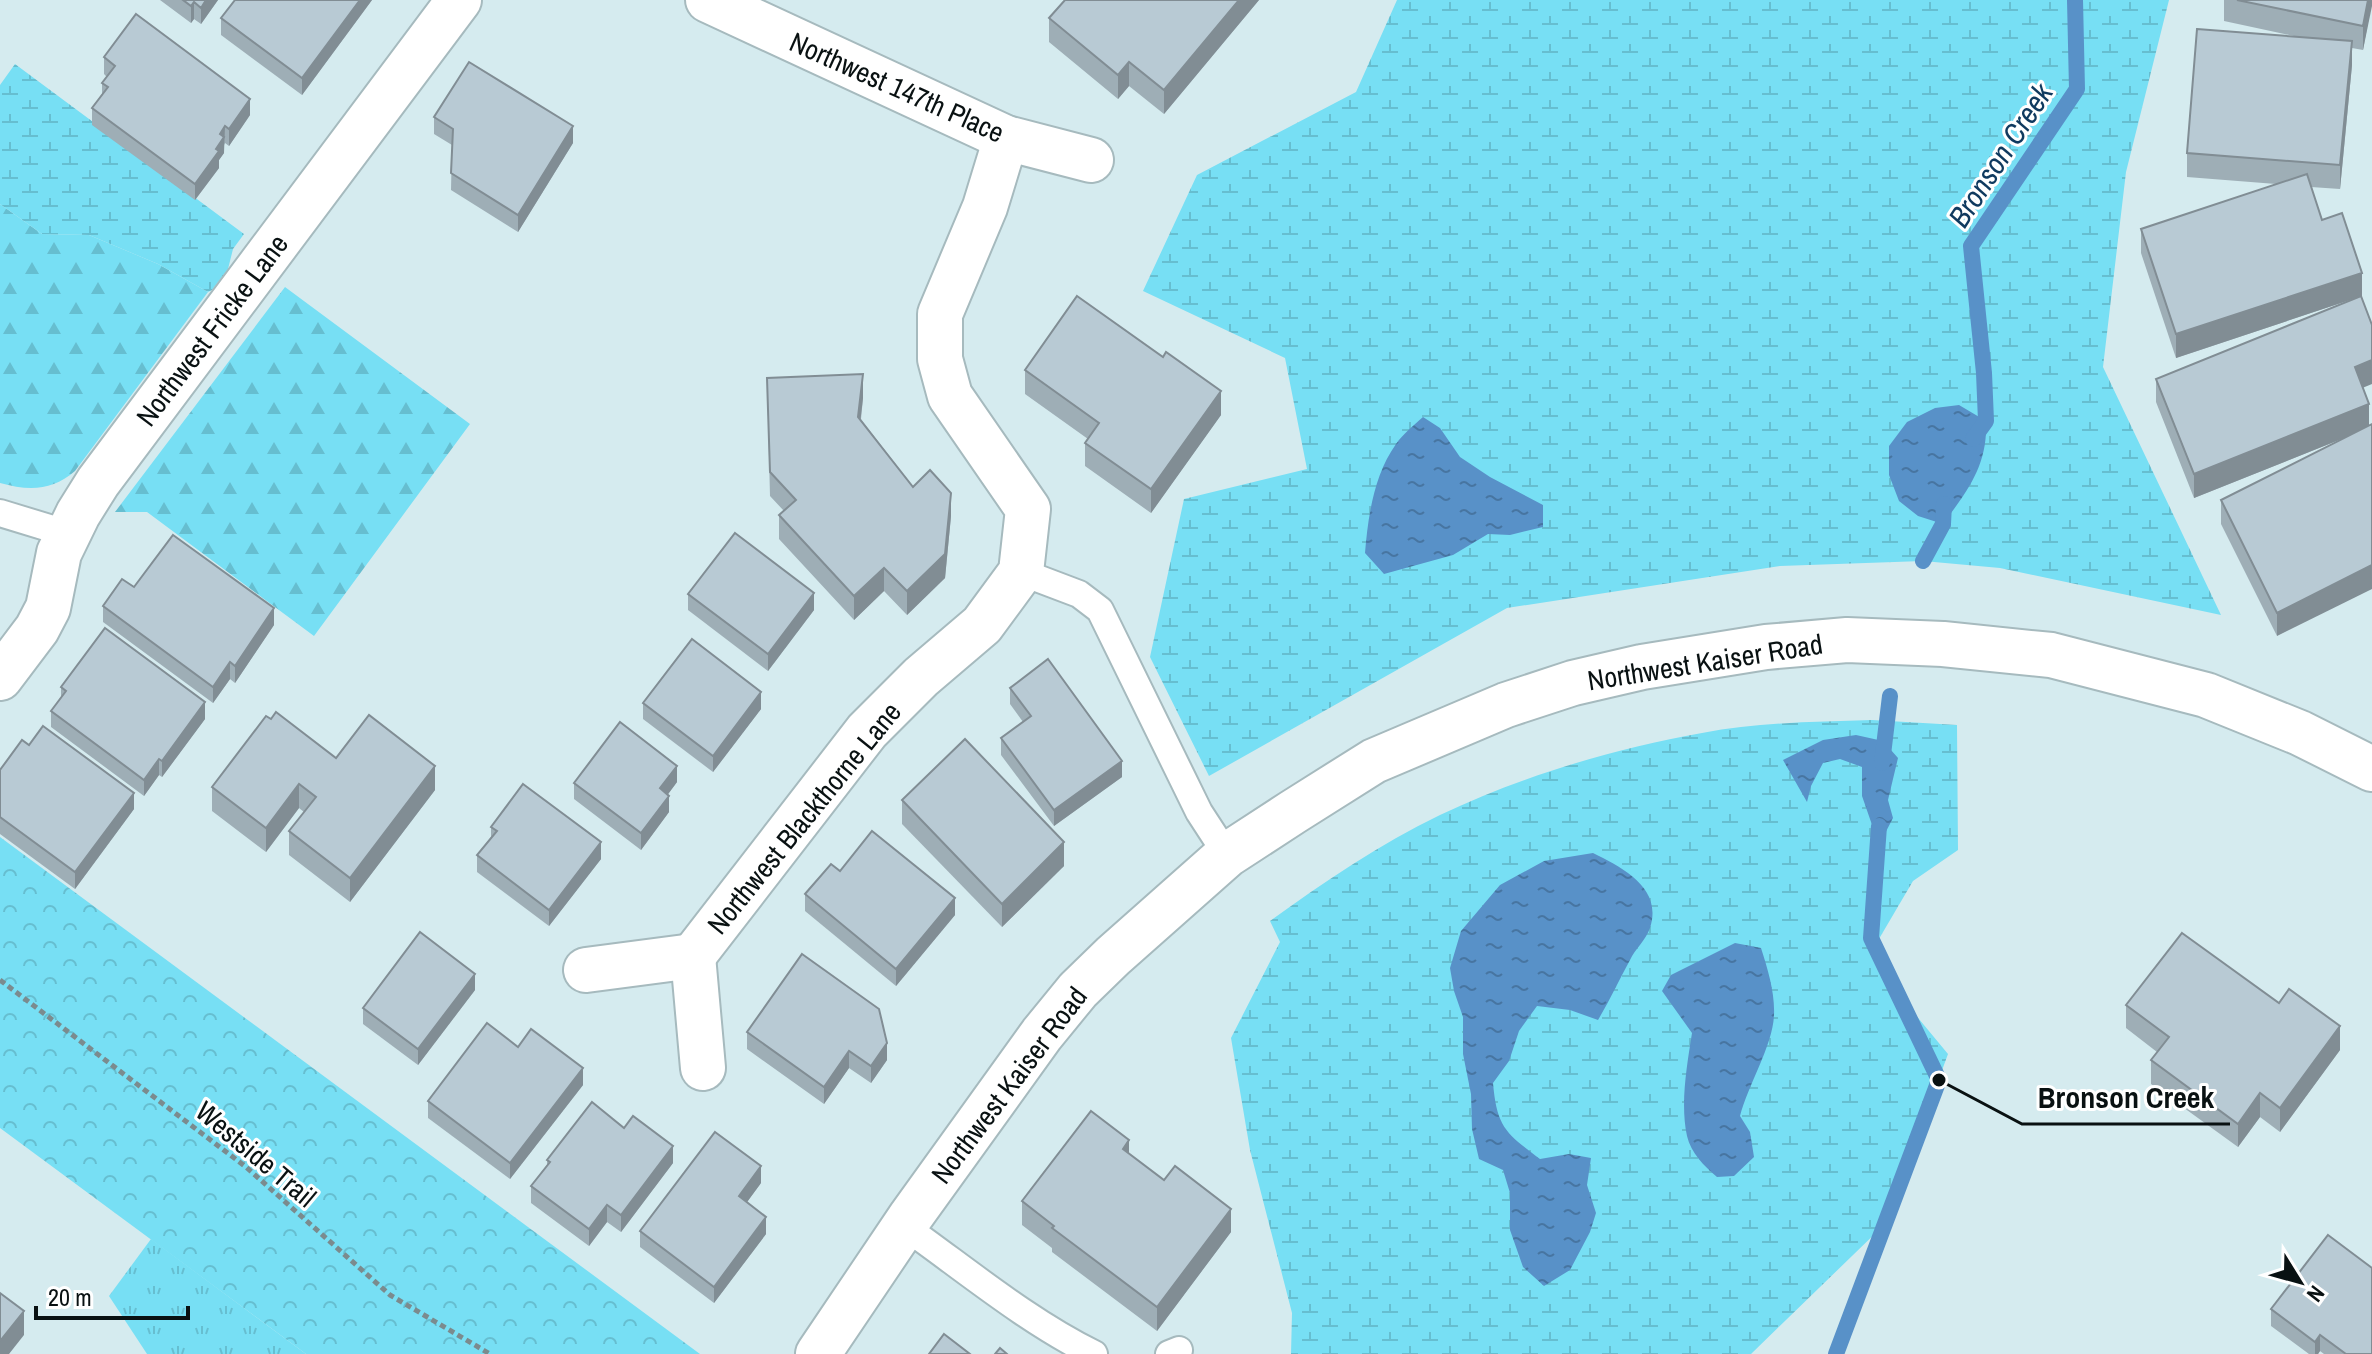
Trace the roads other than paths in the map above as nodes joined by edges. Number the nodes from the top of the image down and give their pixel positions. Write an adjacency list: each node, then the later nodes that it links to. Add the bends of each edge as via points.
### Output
1 (459, 0): 6 (street, Northwest Fricke Lane, via 98,482)
2 (708, 0): 3 (street, Northwest 147th Place)
3 (1006, 138): 4 (street, Northwest 147th Place); 7 (street, via 985,207 940,314 940,359 950,396 1028,509)
4 (1091, 160)
5 (0, 513): 6 (lane)
6 (69, 534): 8 (street, Northwest Fricke Lane, via 59,553 48,608)
7 (1021, 572): 10 (lane, via 1079,594 1100,610 1199,812); 11 (street, Northwest Blackthorne Lane, via 982,625 867,731)
8 (0, 678)
9 (2372, 769): 10 (street, Northwest Kaiser Road, via 2206,695 2051,655 1847,640 1642,667 1506,705 1374,761)
10 (1227, 855): 14 (street, Northwest Kaiser Road, via 1078,990)
11 (693, 956): 12 (street, Northwest Blackthorne Lane); 13 (street, Northwest Blackthorne Lane)
12 (586, 970)
13 (703, 1068)
14 (904, 1226): 15 (street, Northwest Kaiser Road); 16 (lane)
15 (818, 1354)
16 (1094, 1354)

